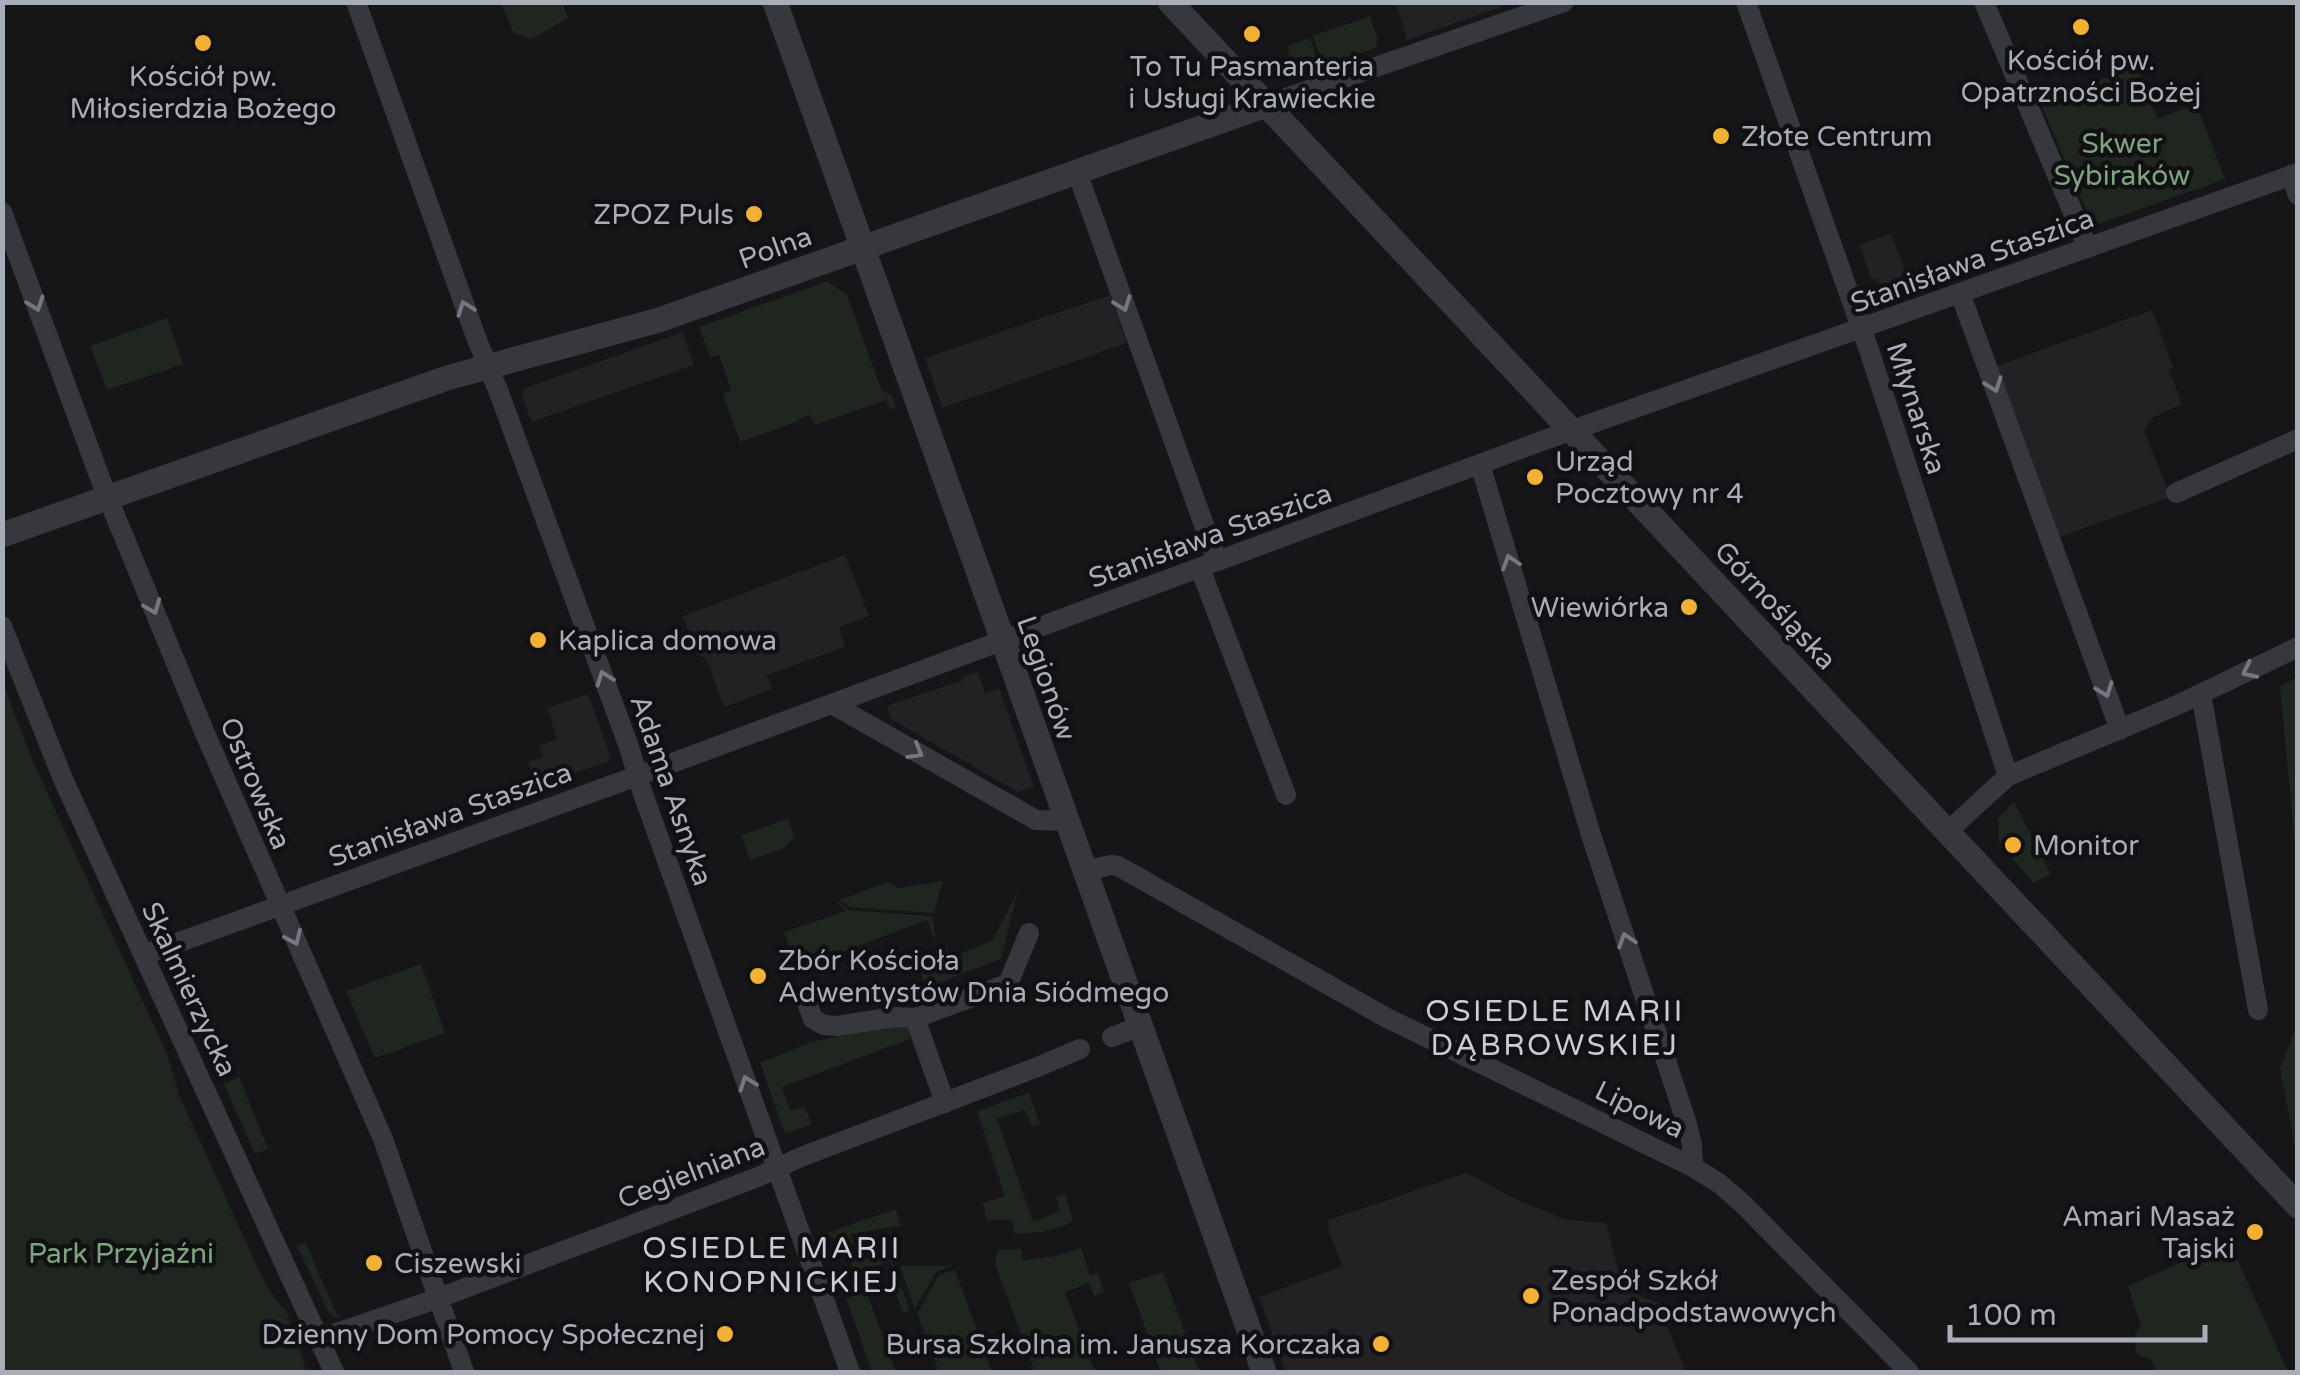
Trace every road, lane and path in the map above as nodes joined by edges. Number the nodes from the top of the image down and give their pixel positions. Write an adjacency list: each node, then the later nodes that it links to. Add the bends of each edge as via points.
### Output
1 (356, 2): 15 (street, Adama Asnyka, one-way to 1)
2 (775, 2): 11 (street, Legionów)
3 (1170, 2): 7 (street, Górnośląska)
4 (1564, 2): 7 (street, Polna)
5 (1746, 2): 14 (street, Młynarska)
6 (1984, 2): 12 (street)
7 (1266, 106): 8 (street, Polna); 16 (street, Górnośląska)
8 (1076, 172): 11 (street, Polna); 22 (street, one-way to 22)
9 (2295, 181): 12 (street, Stanisława Staszica)
10 (2, 212): 20 (street, Ostrowska, one-way to 20)
11 (862, 248): 15 (street, Polna, via 659,320); 24 (street, Legionów)
12 (2088, 248): 13 (street, Stanisława Staszica)
13 (1960, 293): 14 (street, Stanisława Staszica); 28 (street, one-way to 28)
14 (1862, 328): 16 (street, Stanisława Staszica); 30 (street, Młynarska)
15 (488, 365): 20 (street, Polna); 29 (street, Adama Asnyka, one-way to 15)
16 (1572, 431): 18 (street, Stanisława Staszica); 33 (street, Górnośląska)
17 (2298, 440): 19 (street)
18 (1480, 464): 22 (street, Stanisława Staszica); 45 (street, one-way to 18, via 1686,1121 1591,835)
19 (2176, 493)
20 (108, 498): 21 (street, Polna); 35 (street, Ostrowska, one-way to 35)
21 (2, 534)
22 (1208, 564): 24 (street, Stanisława Staszica); 31 (street)
23 (2, 626): 37 (street, Skalmierzycka)
24 (1002, 641): 27 (street, Stanisława Staszica); 32 (street, Legionów)
25 (2298, 647): 26 (street, one-way to 26)
26 (2201, 694): 28 (street); 39 (street)
27 (832, 704): 29 (street, Stanisława Staszica); 32 (street, one-way to 32, via 1036,820)
28 (2120, 730): 30 (street)
29 (637, 776): 35 (street, Stanisława Staszica); 46 (street, Adama Asnyka, one-way to 29)
30 (2008, 776): 33 (street)
31 (1286, 795)
32 (1066, 821): 34 (street, Legionów)
33 (1947, 832): 47 (street, Górnośląska)
34 (1084, 871): 41 (street, Legionów); 45 (street, Lipowa, via 1118,866 1387,1018)
35 (280, 906): 37 (street, Stanisława Staszica); 48 (street, Ostrowska, one-way to 48, via 383,1139)
36 (1029, 933): 40 (street, via 1008,984)
37 (144, 955): 49 (street, Skalmierzycka)
38 (807, 1003): 40 (street, via 813,1019 824,1025)
39 (2258, 1010)
40 (915, 1018): 44 (street)
41 (1140, 1026): 42 (street); 53 (street, Legionów)
42 (1112, 1037)
43 (1080, 1049): 44 (street, Cegielniana)
44 (945, 1103): 46 (street, Cegielniana)
45 (1694, 1166): 54 (street, Lipowa, via 1744,1205)
46 (777, 1168): 48 (street, Cegielniana); 52 (street, Adama Asnyka)
47 (2298, 1206)
48 (439, 1298): 49 (street, Cegielniana); 51 (street, Ostrowska)
49 (319, 1339): 50 (street, Skalmierzycka)
50 (334, 1372)
51 (464, 1372)
52 (850, 1372)
53 (1264, 1372)
54 (1908, 1372)

